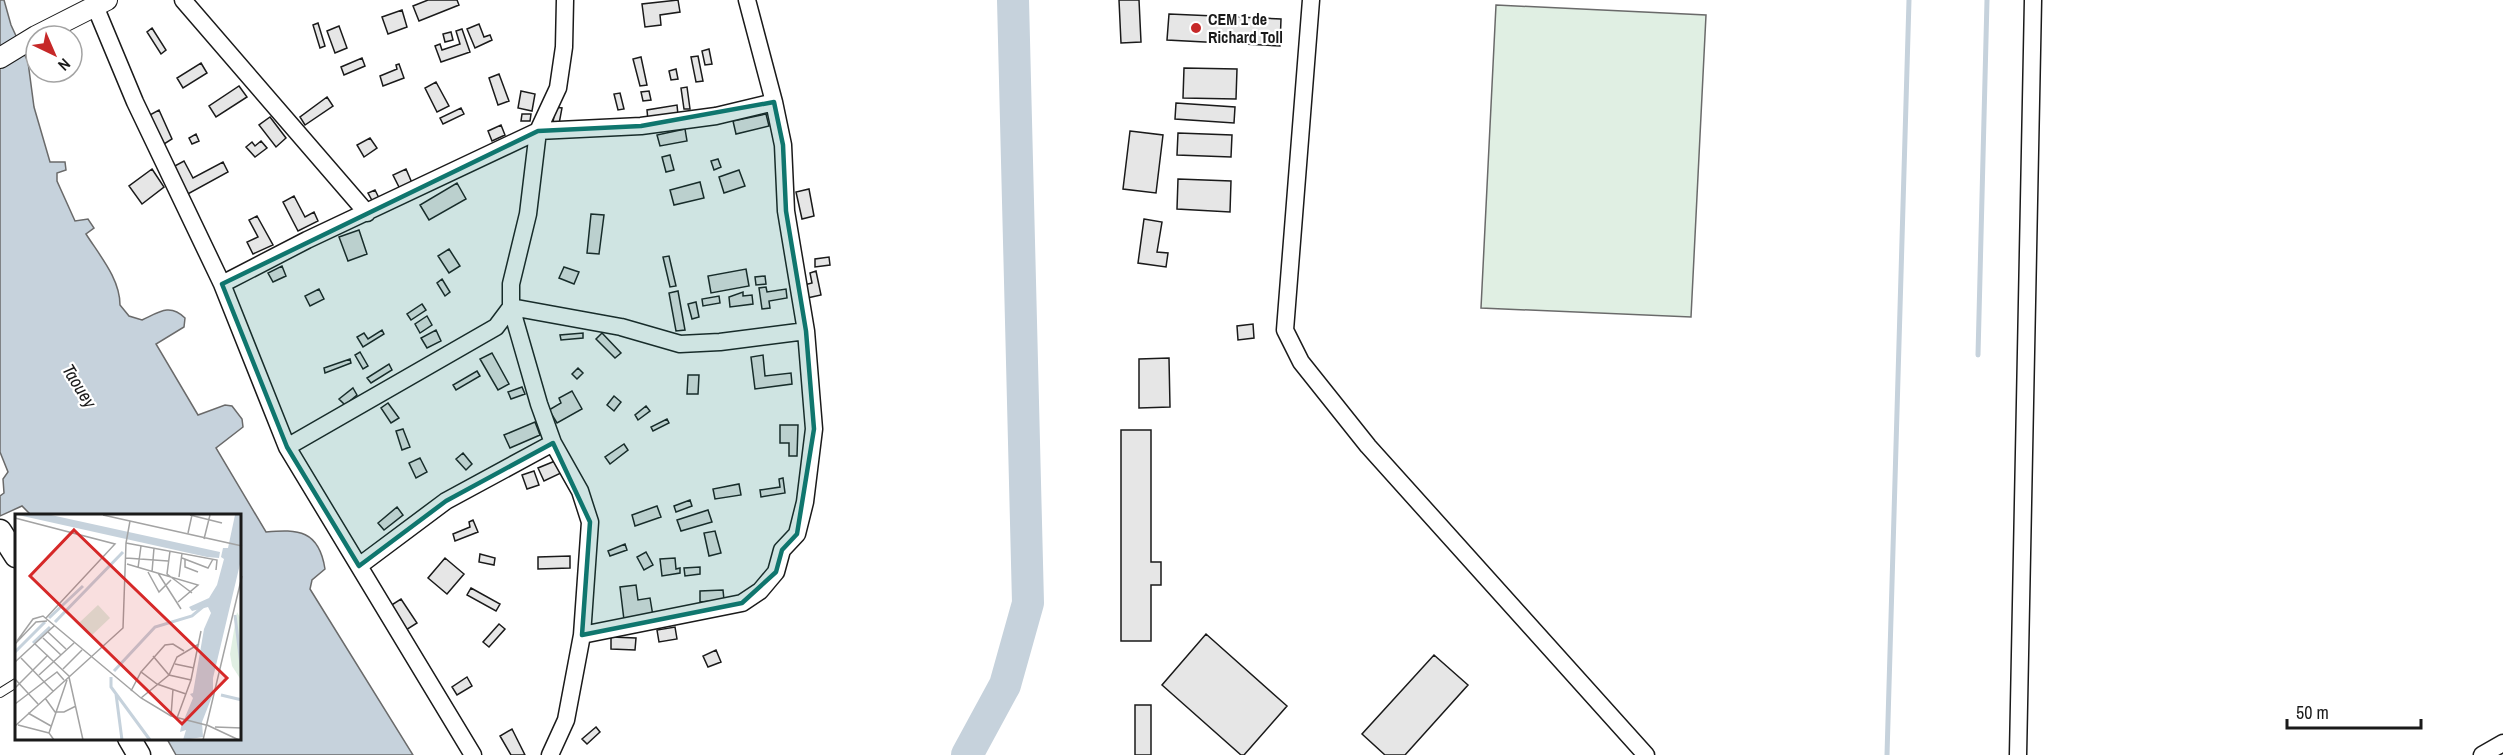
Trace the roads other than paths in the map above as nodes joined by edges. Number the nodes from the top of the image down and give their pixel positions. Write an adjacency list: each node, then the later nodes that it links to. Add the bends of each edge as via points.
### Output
1 (183, 0): 12 (street)
2 (565, 0): 11 (street, via 558,88)
3 (747, 0): 10 (street)
4 (1311, 0): 29 (street, via 1286,330 1301,362 1368,446)
5 (2033, 0): 30 (street)
6 (101, 3): 7 (street); 13 (street, via 135,102)
7 (59, 24)
8 (24, 43): 9 (street)
9 (0, 58)
10 (774, 102): 11 (street, via 716,116 641,126); 15 (street, via 783,145 786,211)
11 (538, 130): 12 (street); 14 (street, via 528,214 511,284)
12 (367, 213): 13 (street)
13 (222, 284): 17 (street)
14 (511, 308): 15 (street, via 621,327 680,344); 16 (street); 17 (street, via 496,327)
15 (806, 331): 21 (street, via 814,429 805,502 797,534 782,550 776,572 760,591 742,603)
16 (553, 443): 20 (street, via 446,501); 21 (street, via 580,491 590,522)
17 (287, 447): 20 (street)
18 (0, 531): 19 (main road)
19 (15, 554)
20 (359, 566): 27 (street)
21 (582, 635): 28 (street, via 566,720)
22 (15, 684): 23 (lane)
23 (0, 693)
24 (130, 740): 26 (main road)
25 (2503, 743): 31 (street)
26 (139, 755)
27 (473, 755)
28 (550, 755)
29 (1646, 755)
30 (2018, 755)
31 (2482, 755)

